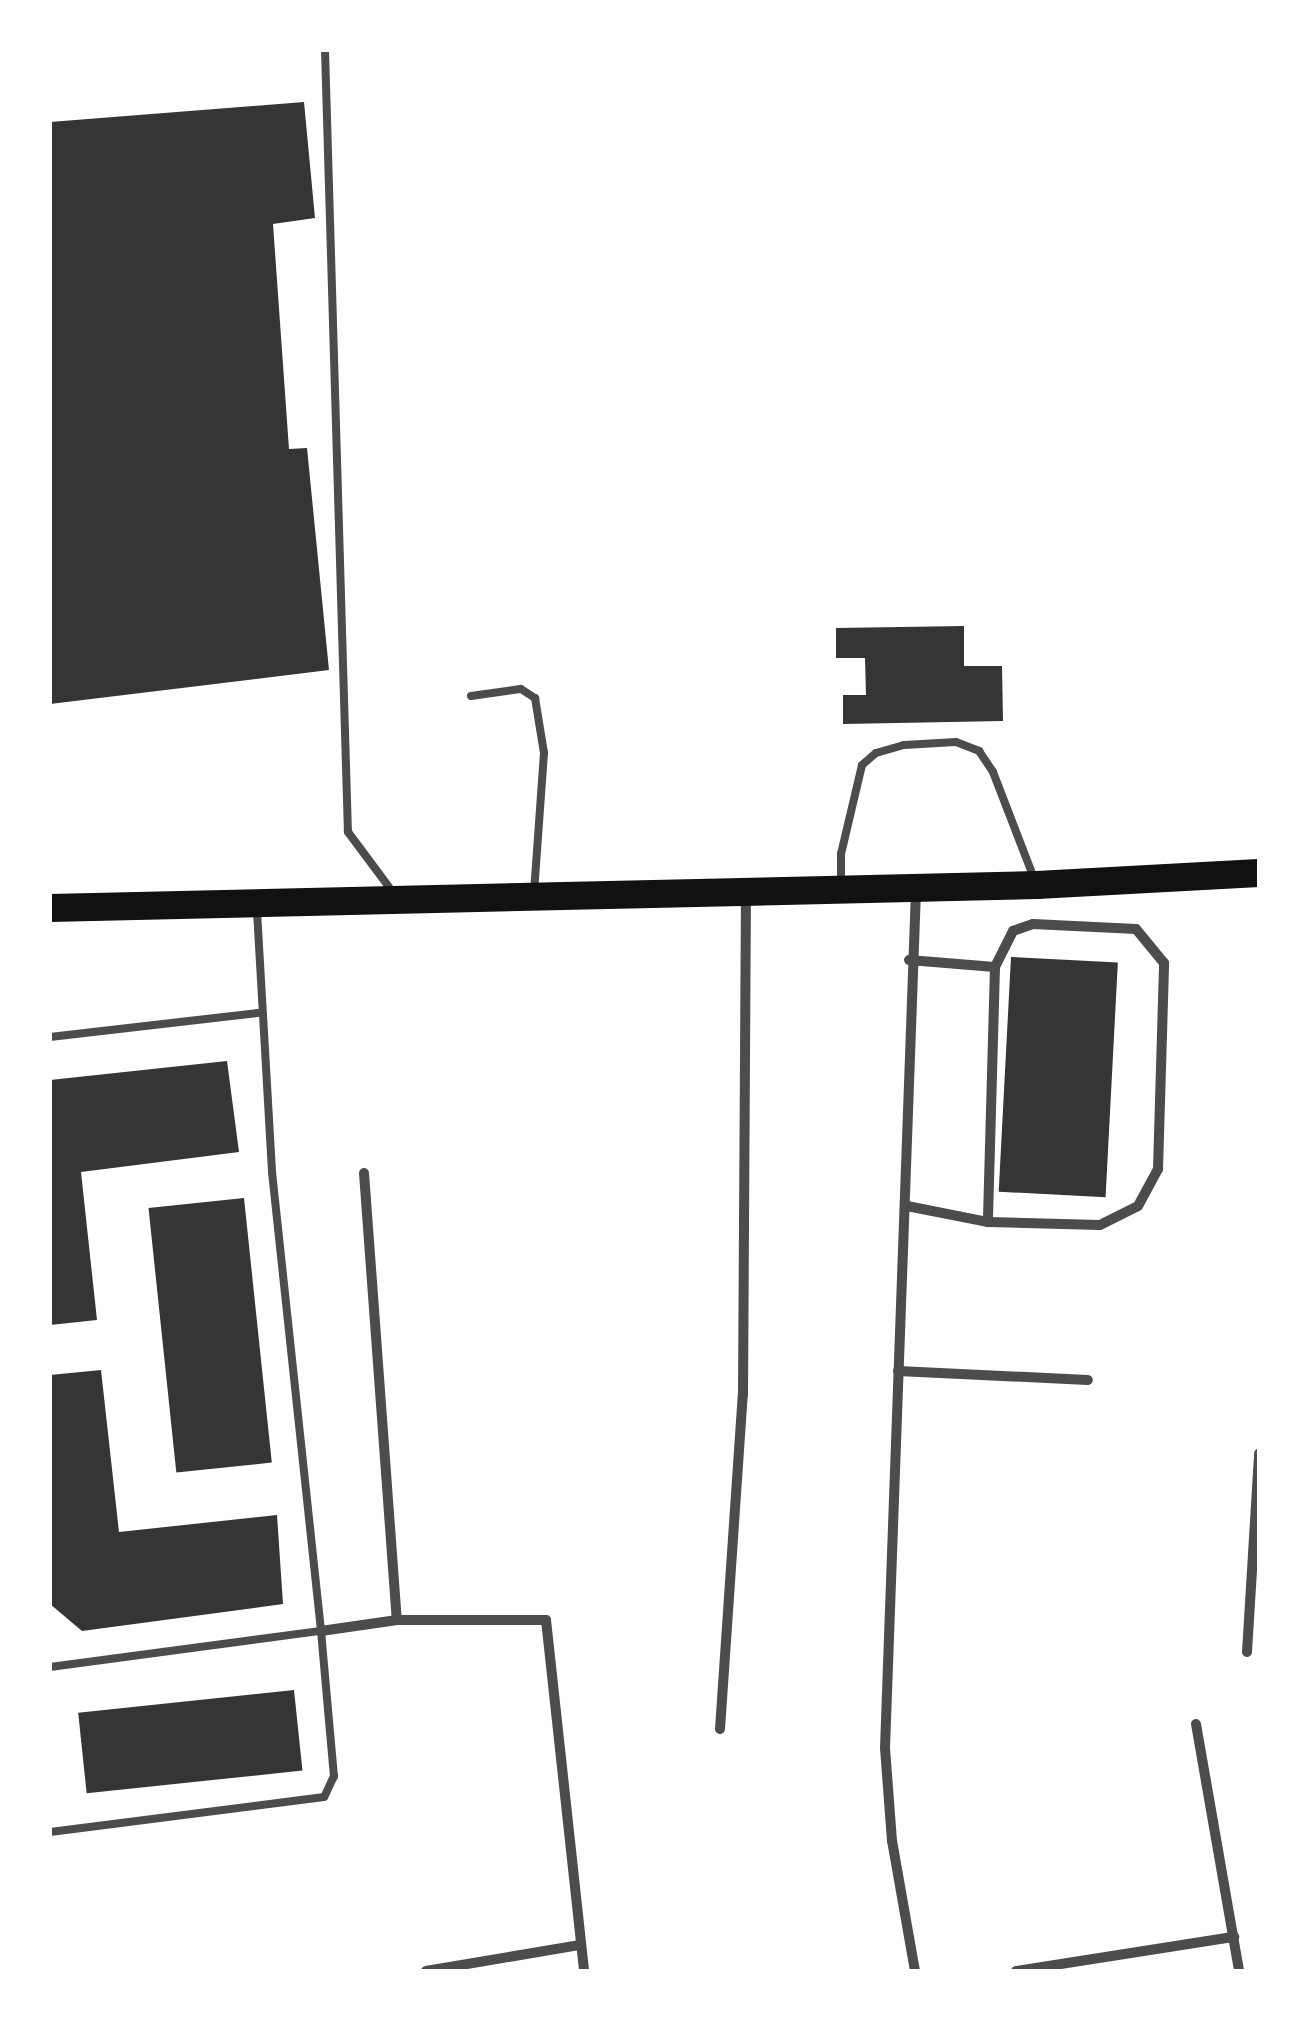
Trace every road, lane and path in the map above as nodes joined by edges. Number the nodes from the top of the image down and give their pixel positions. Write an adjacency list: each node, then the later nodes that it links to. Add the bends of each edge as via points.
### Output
1 (325, 50): 9 (lane, via 348,832 377,878)
2 (470, 696): 8 (lane, via 521,690 535,698 544,753)
3 (1259, 873): 6 (highway)
4 (841, 885): 5 (highway); 6 (lane, via 841,854 862,766 876,753 904,745 956,742 978,752 994,772); 7 (highway)
5 (916, 885): 6 (highway); 12 (street)
6 (1037, 885)
7 (746, 888): 8 (highway); 27 (street, via 742,1394)
8 (534, 898): 9 (highway)
9 (402, 900): 10 (highway)
10 (257, 906): 11 (highway); 14 (lane)
11 (50, 908)
12 (909, 960): 13 (street); 17 (street)
13 (996, 967): 18 (street); 18 (street, via 1013,931 1033,924 1136,929 1154,944 1164,963 1158,1169 1138,1206 1100,1224)
14 (258, 1014): 15 (lane); 23 (lane)
15 (50, 1037)
16 (364, 1173): 22 (street)
17 (908, 1206): 18 (street); 19 (street)
18 (988, 1222)
19 (898, 1371): 20 (street); 33 (street, via 885,1748 892,1841)
20 (1088, 1380)
21 (1259, 1454): 24 (street)
22 (396, 1620): 23 (street); 30 (street, via 546,1620)
23 (322, 1632): 25 (lane); 28 (lane, via 334,1776 324,1798)
24 (1246, 1652)
25 (50, 1667)
26 (1196, 1724): 29 (street)
27 (720, 1729)
28 (50, 1832)
29 (1234, 1937): 34 (street); 35 (street)
30 (579, 1944): 31 (street); 32 (street)
31 (426, 1971)
32 (584, 1971)
33 (915, 1971)
34 (1016, 1971)
35 (1239, 1971)

